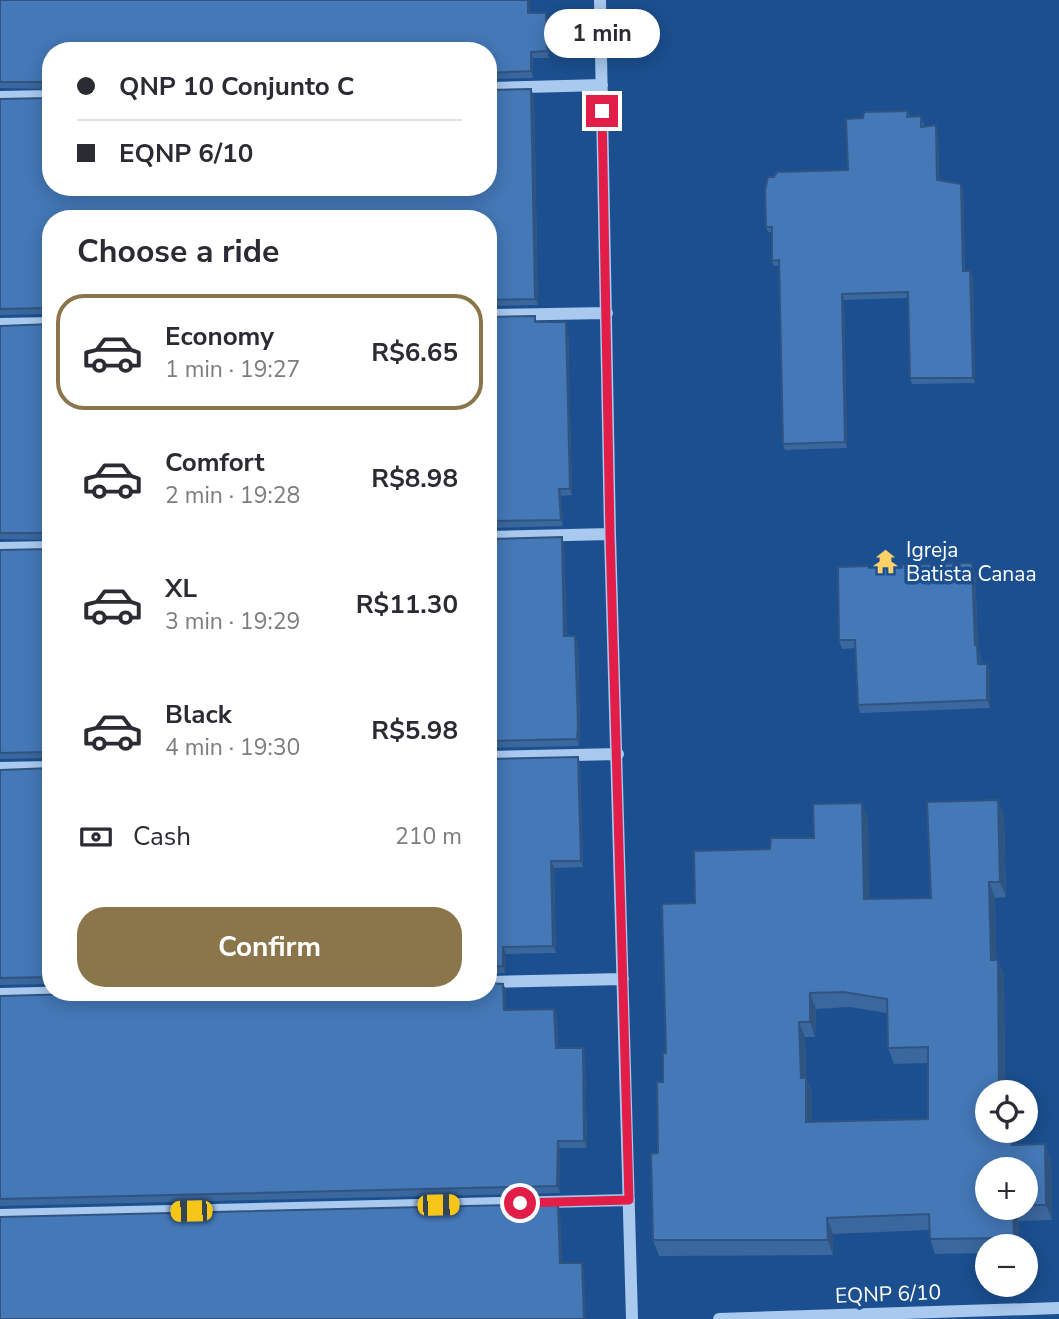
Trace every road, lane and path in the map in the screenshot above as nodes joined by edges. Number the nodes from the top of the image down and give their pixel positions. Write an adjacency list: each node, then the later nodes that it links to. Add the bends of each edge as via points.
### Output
1 (600, 0): 2 (street)
2 (602, 86): 3 (street); 6 (street)
3 (497, 88)
4 (42, 96): 5 (street)
5 (0, 97)
6 (607, 313): 7 (street); 10 (street)
7 (497, 315)
8 (42, 323): 9 (street)
9 (0, 324)
10 (610, 534): 11 (street); 14 (street)
11 (497, 537)
12 (42, 547): 13 (street)
13 (0, 548)
14 (618, 754): 15 (street); 18 (street)
15 (497, 757)
16 (42, 767): 17 (street)
17 (0, 768)
18 (624, 979): 19 (street); 22 (street)
19 (497, 982)
20 (42, 993): 21 (street)
21 (0, 994)
22 (629, 1200): 23 (street); 25 (street)
23 (0, 1215)
24 (1059, 1308): 26 (street, EQNP 6/10)
25 (632, 1319)
26 (719, 1319)

